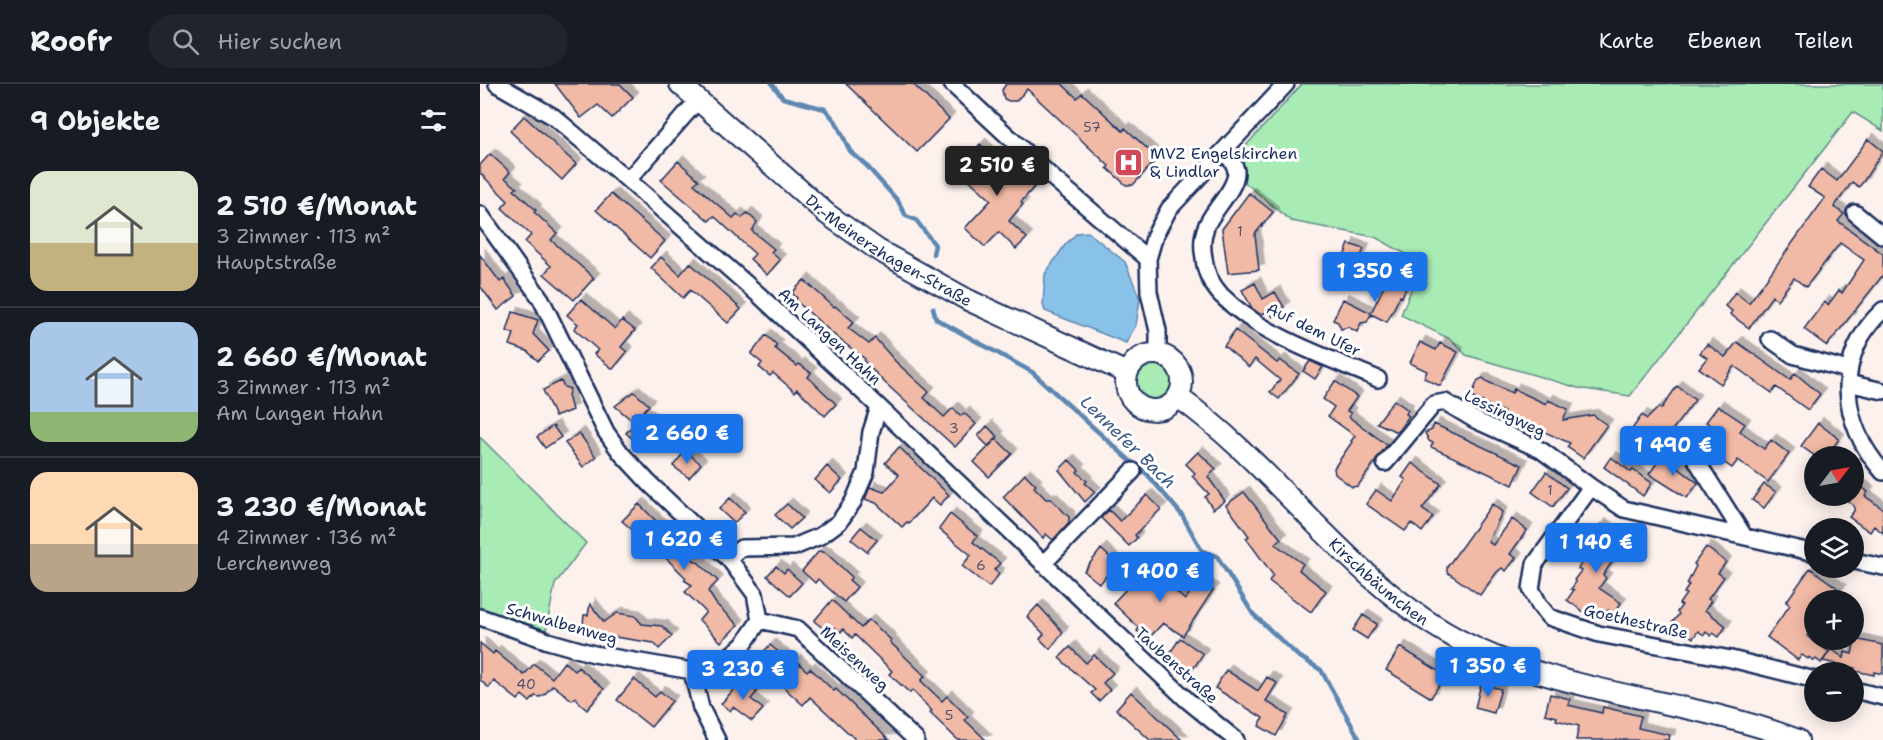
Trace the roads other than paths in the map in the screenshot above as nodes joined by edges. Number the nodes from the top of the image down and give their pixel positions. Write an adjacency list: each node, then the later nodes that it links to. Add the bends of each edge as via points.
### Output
1 (497, 84): 7 (street, Am Langen Hahn, via 554,117)
2 (680, 84): 5 (main road, Dr.-Meinerzhagen-Straße)
3 (952, 84): 11 (street)
4 (1286, 84): 6 (street)
5 (698, 100): 7 (street); 15 (main road, Dr.-Meinerzhagen-Straße, via 827,214 878,250 968,300)
6 (1224, 152): 11 (street, via 1169,209); 17 (street, Auf dem Ufer, via 1236,170 1234,182 1206,226 1203,238 1204,265 1215,287 1263,327)
7 (628, 180): 20 (street, Am Langen Hahn)
8 (1855, 213): 10 (street)
9 (480, 214): 28 (street, via 541,299 606,432 621,453)
10 (1883, 236)
11 (1148, 259): 14 (street)
12 (1883, 310): 16 (street, via 1859,341)
13 (1770, 339): 16 (street, via 1793,355)
14 (1158, 354): 15 (main road, via 1139,358); 19 (main road, via 1168,358 1181,375)
15 (1127, 373): 19 (main road, via 1126,390 1142,408 1158,410)
16 (1848, 377): 18 (street); 24 (street, via 1850,411 1858,435)
17 (1378, 379)
18 (1883, 392)
19 (1178, 397): 41 (main road, Kirschbäumchen, via 1240,446 1389,593 1420,617 1467,644 1528,670 1700,711)
20 (879, 407): 28 (street, Am Langen Hahn, via 866,471 853,502 839,522 820,536 794,547 741,548); 30 (street, Taubenstraße)
21 (1686, 444): 26 (street)
22 (1385, 464): 25 (street, Lessingweg, via 1434,404 1445,402 1541,450)
23 (1133, 471): 30 (street)
24 (1883, 472)
25 (1591, 487): 26 (street, via 1624,509); 35 (street, Goethestraße, via 1534,564 1532,589 1549,616 1599,634)
26 (1744, 536): 27 (street)
27 (1804, 550)
28 (729, 559): 33 (street, via 755,594)
29 (1864, 563): 31 (street)
30 (1043, 564): 40 (street, Taubenstraße, via 1187,700)
31 (1883, 567)
32 (480, 617): 34 (street, Schwalbenweg, via 594,654)
33 (760, 620): 34 (street, Schwalbenweg, via 743,645 722,662); 39 (street, Meisenweg, via 798,629)
34 (692, 671): 38 (street, via 701,708)
35 (1804, 677)
36 (1864, 692): 37 (street)
37 (1883, 697)
38 (717, 740)
39 (916, 740)
40 (1236, 740)
41 (1798, 740)

